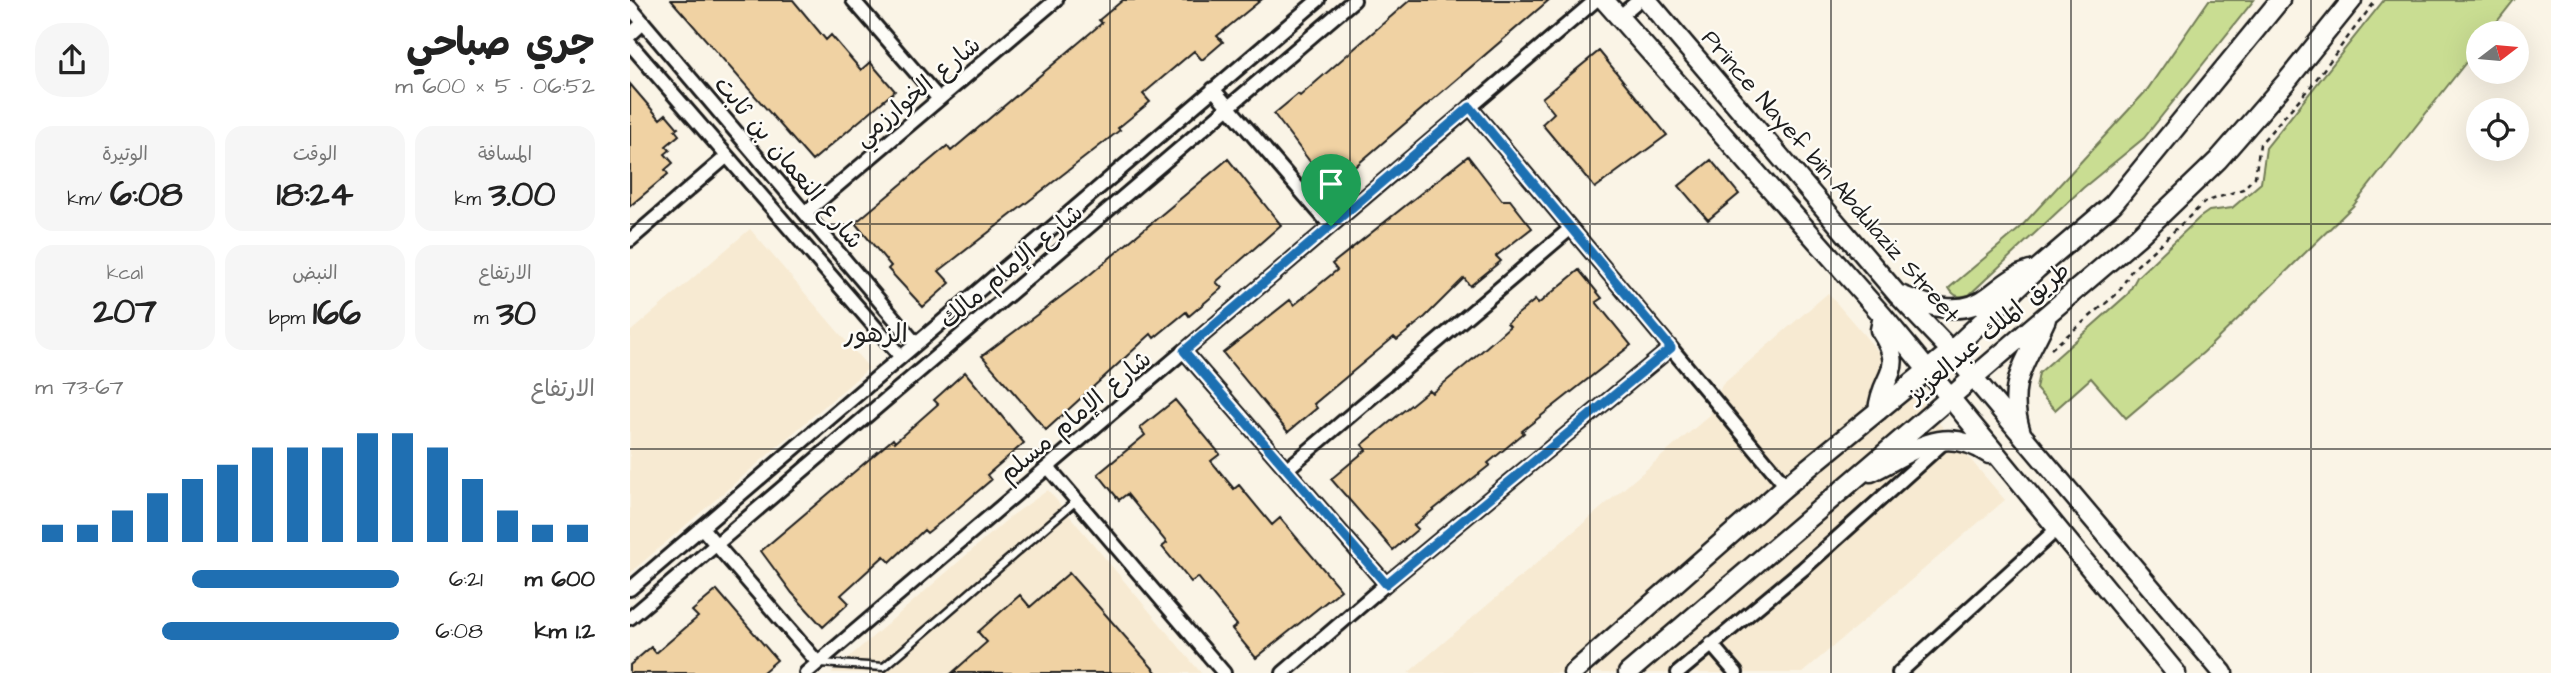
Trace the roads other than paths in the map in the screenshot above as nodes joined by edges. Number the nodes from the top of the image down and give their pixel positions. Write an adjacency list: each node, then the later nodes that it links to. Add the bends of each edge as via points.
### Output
1 (853, 0): 17 (street)
2 (1056, 0): 17 (street, شارع الخوارزمي)
3 (1318, 0): 16 (street, شارع الإمام مالك)
4 (1354, 0): 18 (street, شارع الإمام مالك)
5 (1596, 0): 19 (street, شارع الإمام مسلم)
6 (1604, 0): 12 (main road)
7 (1639, 0): 12 (street)
8 (1647, 0): 26 (main road, Prince Nayef bin Abdulaziz Street)
9 (2280, 0): 25 (main road, طريق الملك عبدالعزيز, via 2113,204)
10 (2352, 0): 27 (main road, طريق الملك عبدالعزيز, via 2218,160)
11 (630, 7): 13 (street, شارع النعمان بن ثابت)
12 (1619, 17): 28 (main road)
13 (643, 23): 14 (street); 21 (street, شارع النعمان بن ثابت)
14 (630, 35)
15 (630, 44): 20 (street, شارع النعمان بن ثابت)
16 (1213, 89): 18 (street); 29 (street, شارع الإمام مالك)
17 (939, 99): 21 (street, شارع الخوارزمي)
18 (1228, 107): 22 (street); 48 (street, شارع الإمام مالك)
19 (1470, 107): 22 (street, شارع الإمام مسلم); 23 (street)
20 (726, 158): 24 (street); 33 (street, شارع النعمان بن ثابت)
21 (805, 213): 29 (street, شارع النعمان بن ثابت)
22 (1331, 226): 31 (street, شارع الإمام مسلم)
23 (1571, 228): 30 (street); 42 (street)
24 (630, 240)
25 (2037, 269): 26 (main road, via 2013,275 1986,299 1957,309); 32 (main road, طريق الملك عبدالعزيز)
26 (1896, 294): 32 (main road, Prince Nayef bin Abdulaziz Street)
27 (2048, 315): 35 (main road, طريق الملك عبدالعزيز); 39 (main road, via 2020,367 2017,418)
28 (1884, 316): 34 (main road); 37 (main road, via 1880,330 1891,347 1894,364 1880,391)
29 (916, 344): 33 (street, شارع الإمام مالك)
30 (1671, 348): 44 (street); 49 (street)
31 (1184, 351): 41 (street, شارع الإمام مسلم); 42 (street)
32 (1951, 351): 34 (main road, طريق الملك عبدالعزيز); 35 (main road, Prince Nayef bin Abdulaziz Street)
33 (901, 357): 46 (street, شارع الإمام مالك)
34 (1927, 371): 36 (main road); 37 (main road, طريق الملك عبدالعزيز)
35 (1973, 378): 36 (main road, طريق الملك عبدالعزيز); 39 (main road, Prince Nayef bin Abdulaziz Street)
36 (1947, 397): 40 (main road); 43 (main road, طريق الملك عبدالعزيز)
37 (1878, 411): 44 (main road, طريق الملك عبدالعزيز)
38 (1949, 438): 40 (main road, via 1972,443); 43 (main road, via 1927,444); 52 (street, via 1803,569)
39 (2023, 440): 63 (main road, Prince Nayef bin Abdulaziz Street)
40 (2002, 463): 47 (main road)
41 (1048, 467): 45 (street); 53 (street, شارع الإمام مسلم)
42 (1287, 469): 49 (street)
43 (1849, 483): 58 (main road, طريق الملك عبدالعزيز)
44 (1786, 486): 57 (main road, طريق الملك عبدالعزيز)
45 (1077, 500): 53 (lane, via 884,667); 55 (street)
46 (702, 528): 48 (street); 50 (street, شارع الإمام مالك)
47 (2057, 529): 61 (street); 62 (main road)
48 (716, 545): 51 (street, شارع الإمام مالك); 53 (street)
49 (1386, 584): 56 (street)
50 (630, 589)
51 (630, 618)
52 (1711, 644): 59 (street); 60 (street)
53 (818, 663): 54 (street, شارع الإمام مسلم)
54 (806, 673)
55 (1224, 673)
56 (1283, 673)
57 (1573, 673)
58 (1628, 673)
59 (1678, 673)
60 (1736, 673)
61 (1899, 673)
62 (2176, 673)
63 (2222, 673)

